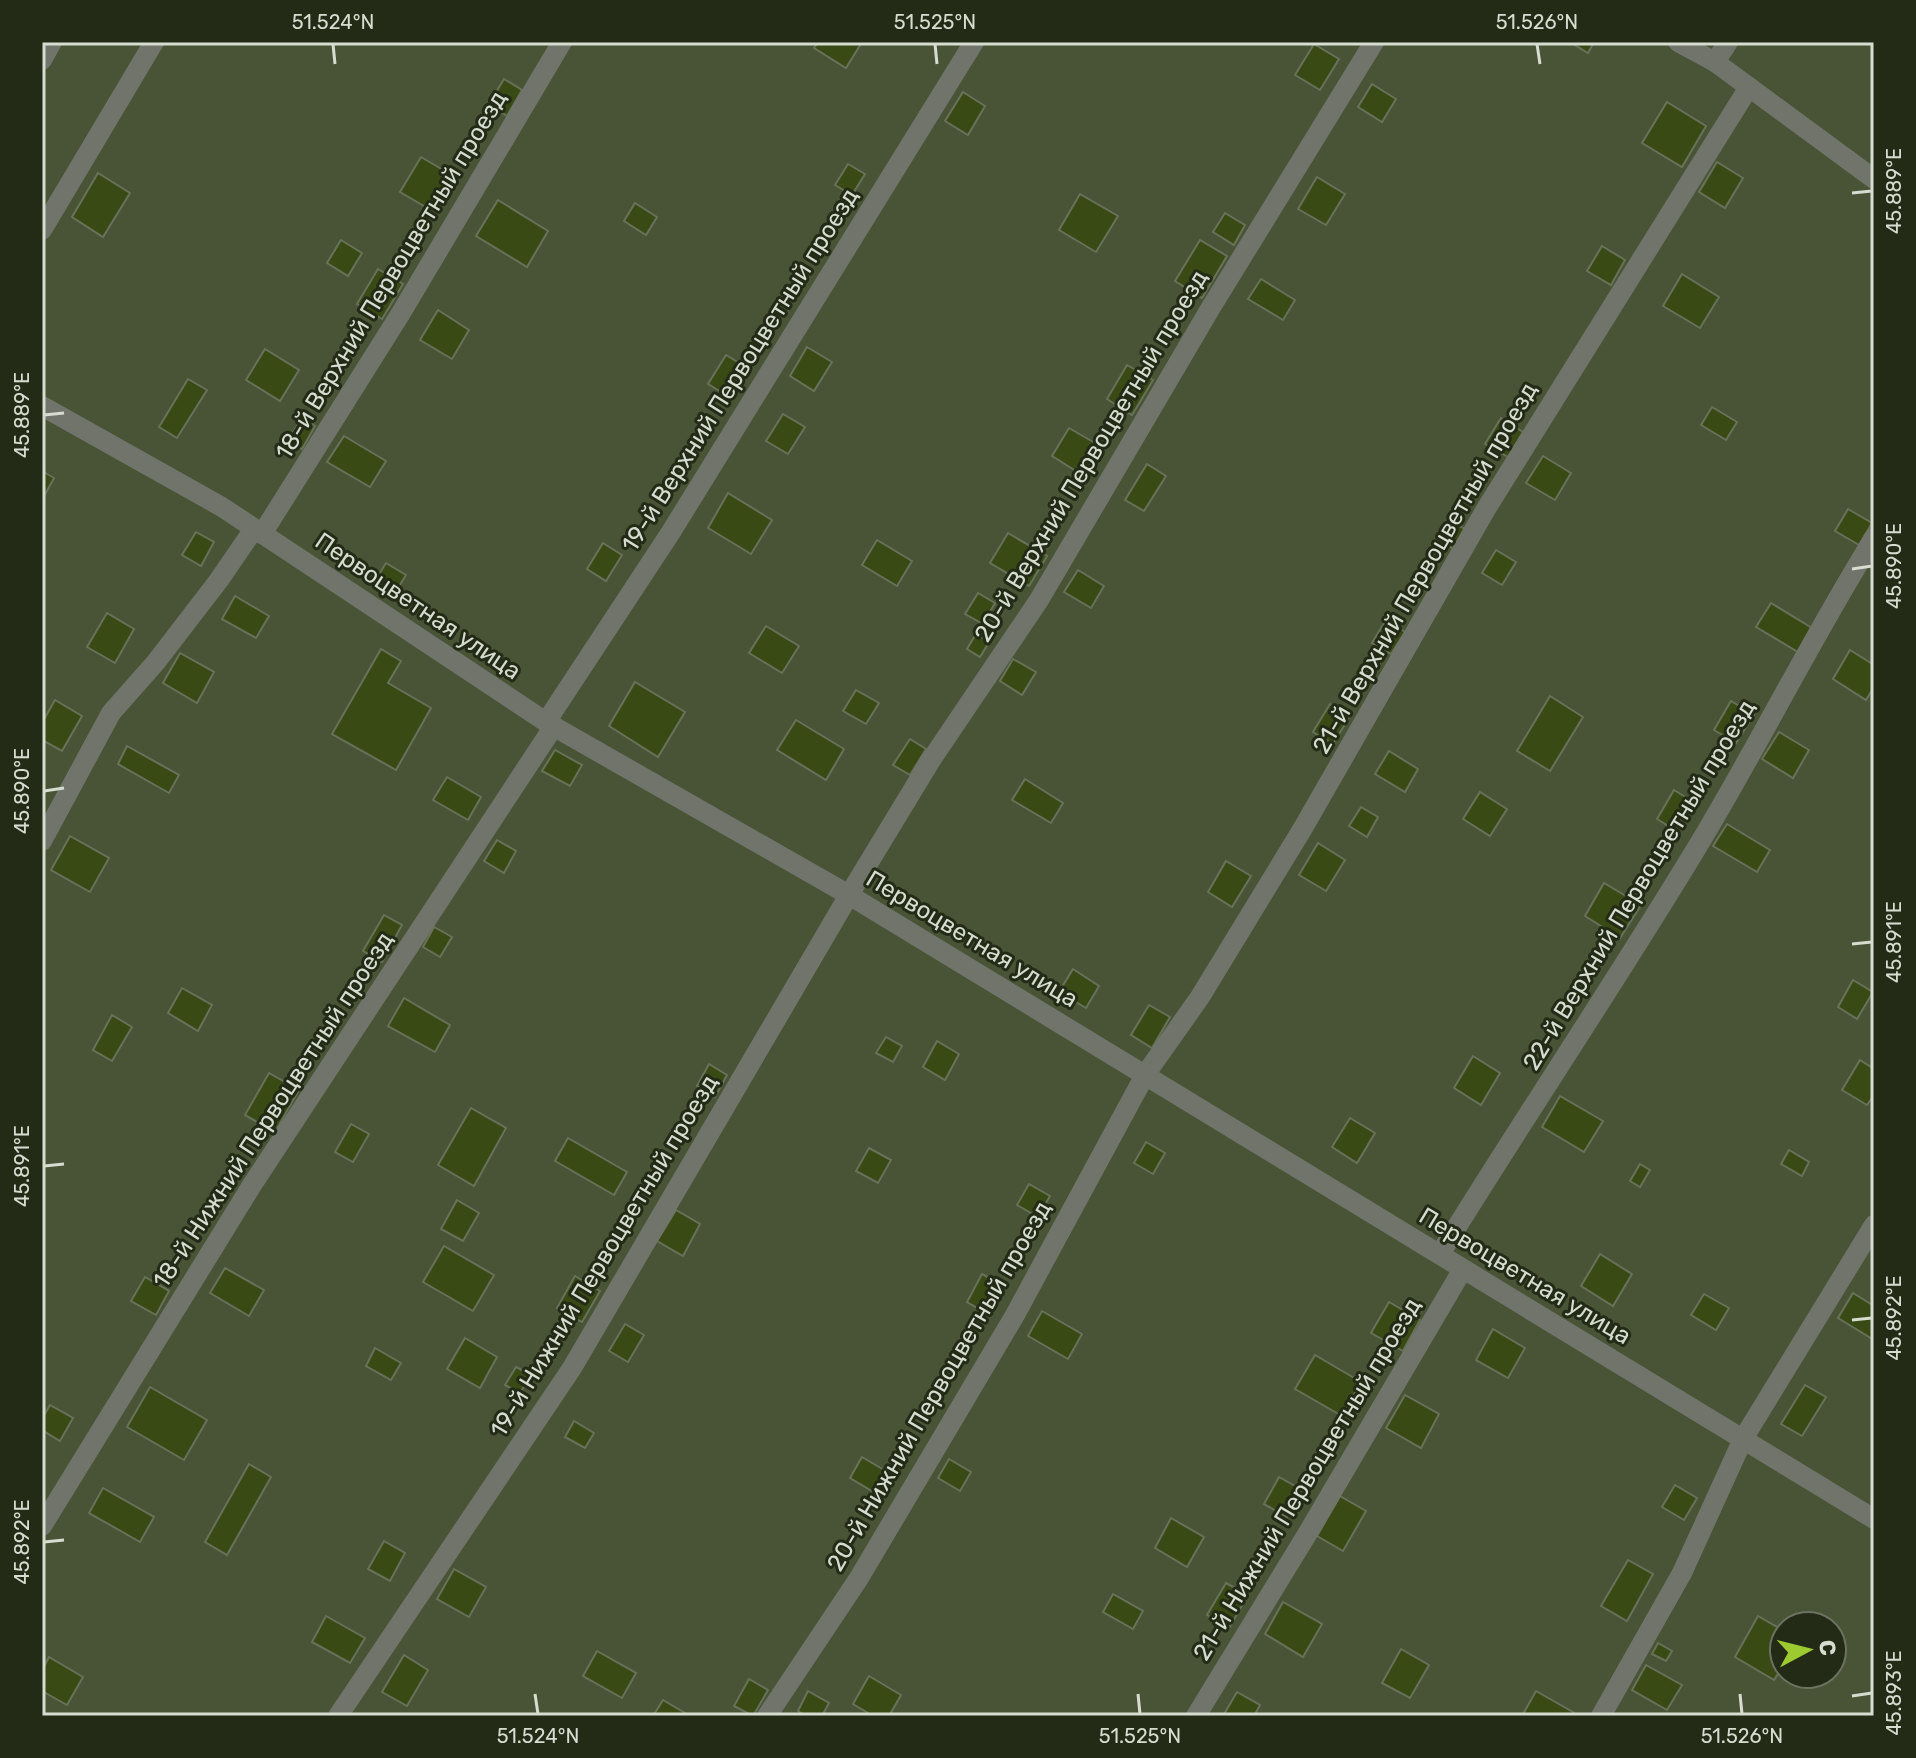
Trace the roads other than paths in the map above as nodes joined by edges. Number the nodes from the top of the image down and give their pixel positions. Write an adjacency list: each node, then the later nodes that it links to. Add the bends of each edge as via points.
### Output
1 (52, 42): 8 (lane)
2 (154, 42): 12 (lane)
3 (562, 42): 14 (lane, 18-й Верхний Первоцветный проезд, via 401,313)
4 (974, 42): 16 (lane, 19-й Верхний Первоцветный проезд)
5 (1374, 42): 18 (lane, 20-й Верхний Первоцветный проезд, via 1039,600 931,760)
6 (1678, 42): 9 (lane)
7 (1728, 42): 9 (lane)
8 (42, 60)
9 (1715, 62): 10 (lane)
10 (1749, 87): 11 (lane); 19 (lane, 21-й Верхний Первоцветный проезд, via 1486,509 1208,984)
11 (1874, 179)
12 (42, 230)
13 (42, 406): 14 (lane, Первоцветная улица)
14 (258, 531): 16 (lane, Первоцветная улица); 17 (lane, 18-й Верхний Первоцветный проезд, via 111,713)
15 (1874, 538): 21 (lane, 22-й Верхний Первоцветный проезд, via 1697,847)
16 (550, 724): 18 (lane, Первоцветная улица); 25 (lane, 18-й Нижний Первоцветный проезд, via 252,1185)
17 (42, 841)
18 (849, 895): 19 (lane, Первоцветная улица); 26 (lane, 19-й Нижний Первоцветный проезд, via 572,1368)
19 (1145, 1075): 21 (lane, Первоцветная улица); 27 (lane, 20-й Нижний Первоцветный проезд, via 1015,1315 859,1578)
20 (1874, 1225): 23 (lane)
21 (1440, 1254): 22 (lane, Первоцветная улица)
22 (1463, 1269): 23 (lane, Первоцветная улица); 28 (lane, 21-й Нижний Первоцветный проезд)
23 (1743, 1439): 24 (lane, Первоцветная улица); 29 (lane, via 1682,1573)
24 (1874, 1519)
25 (42, 1526)
26 (338, 1716)
27 (767, 1716)
28 (1196, 1716)
29 (1601, 1716)

